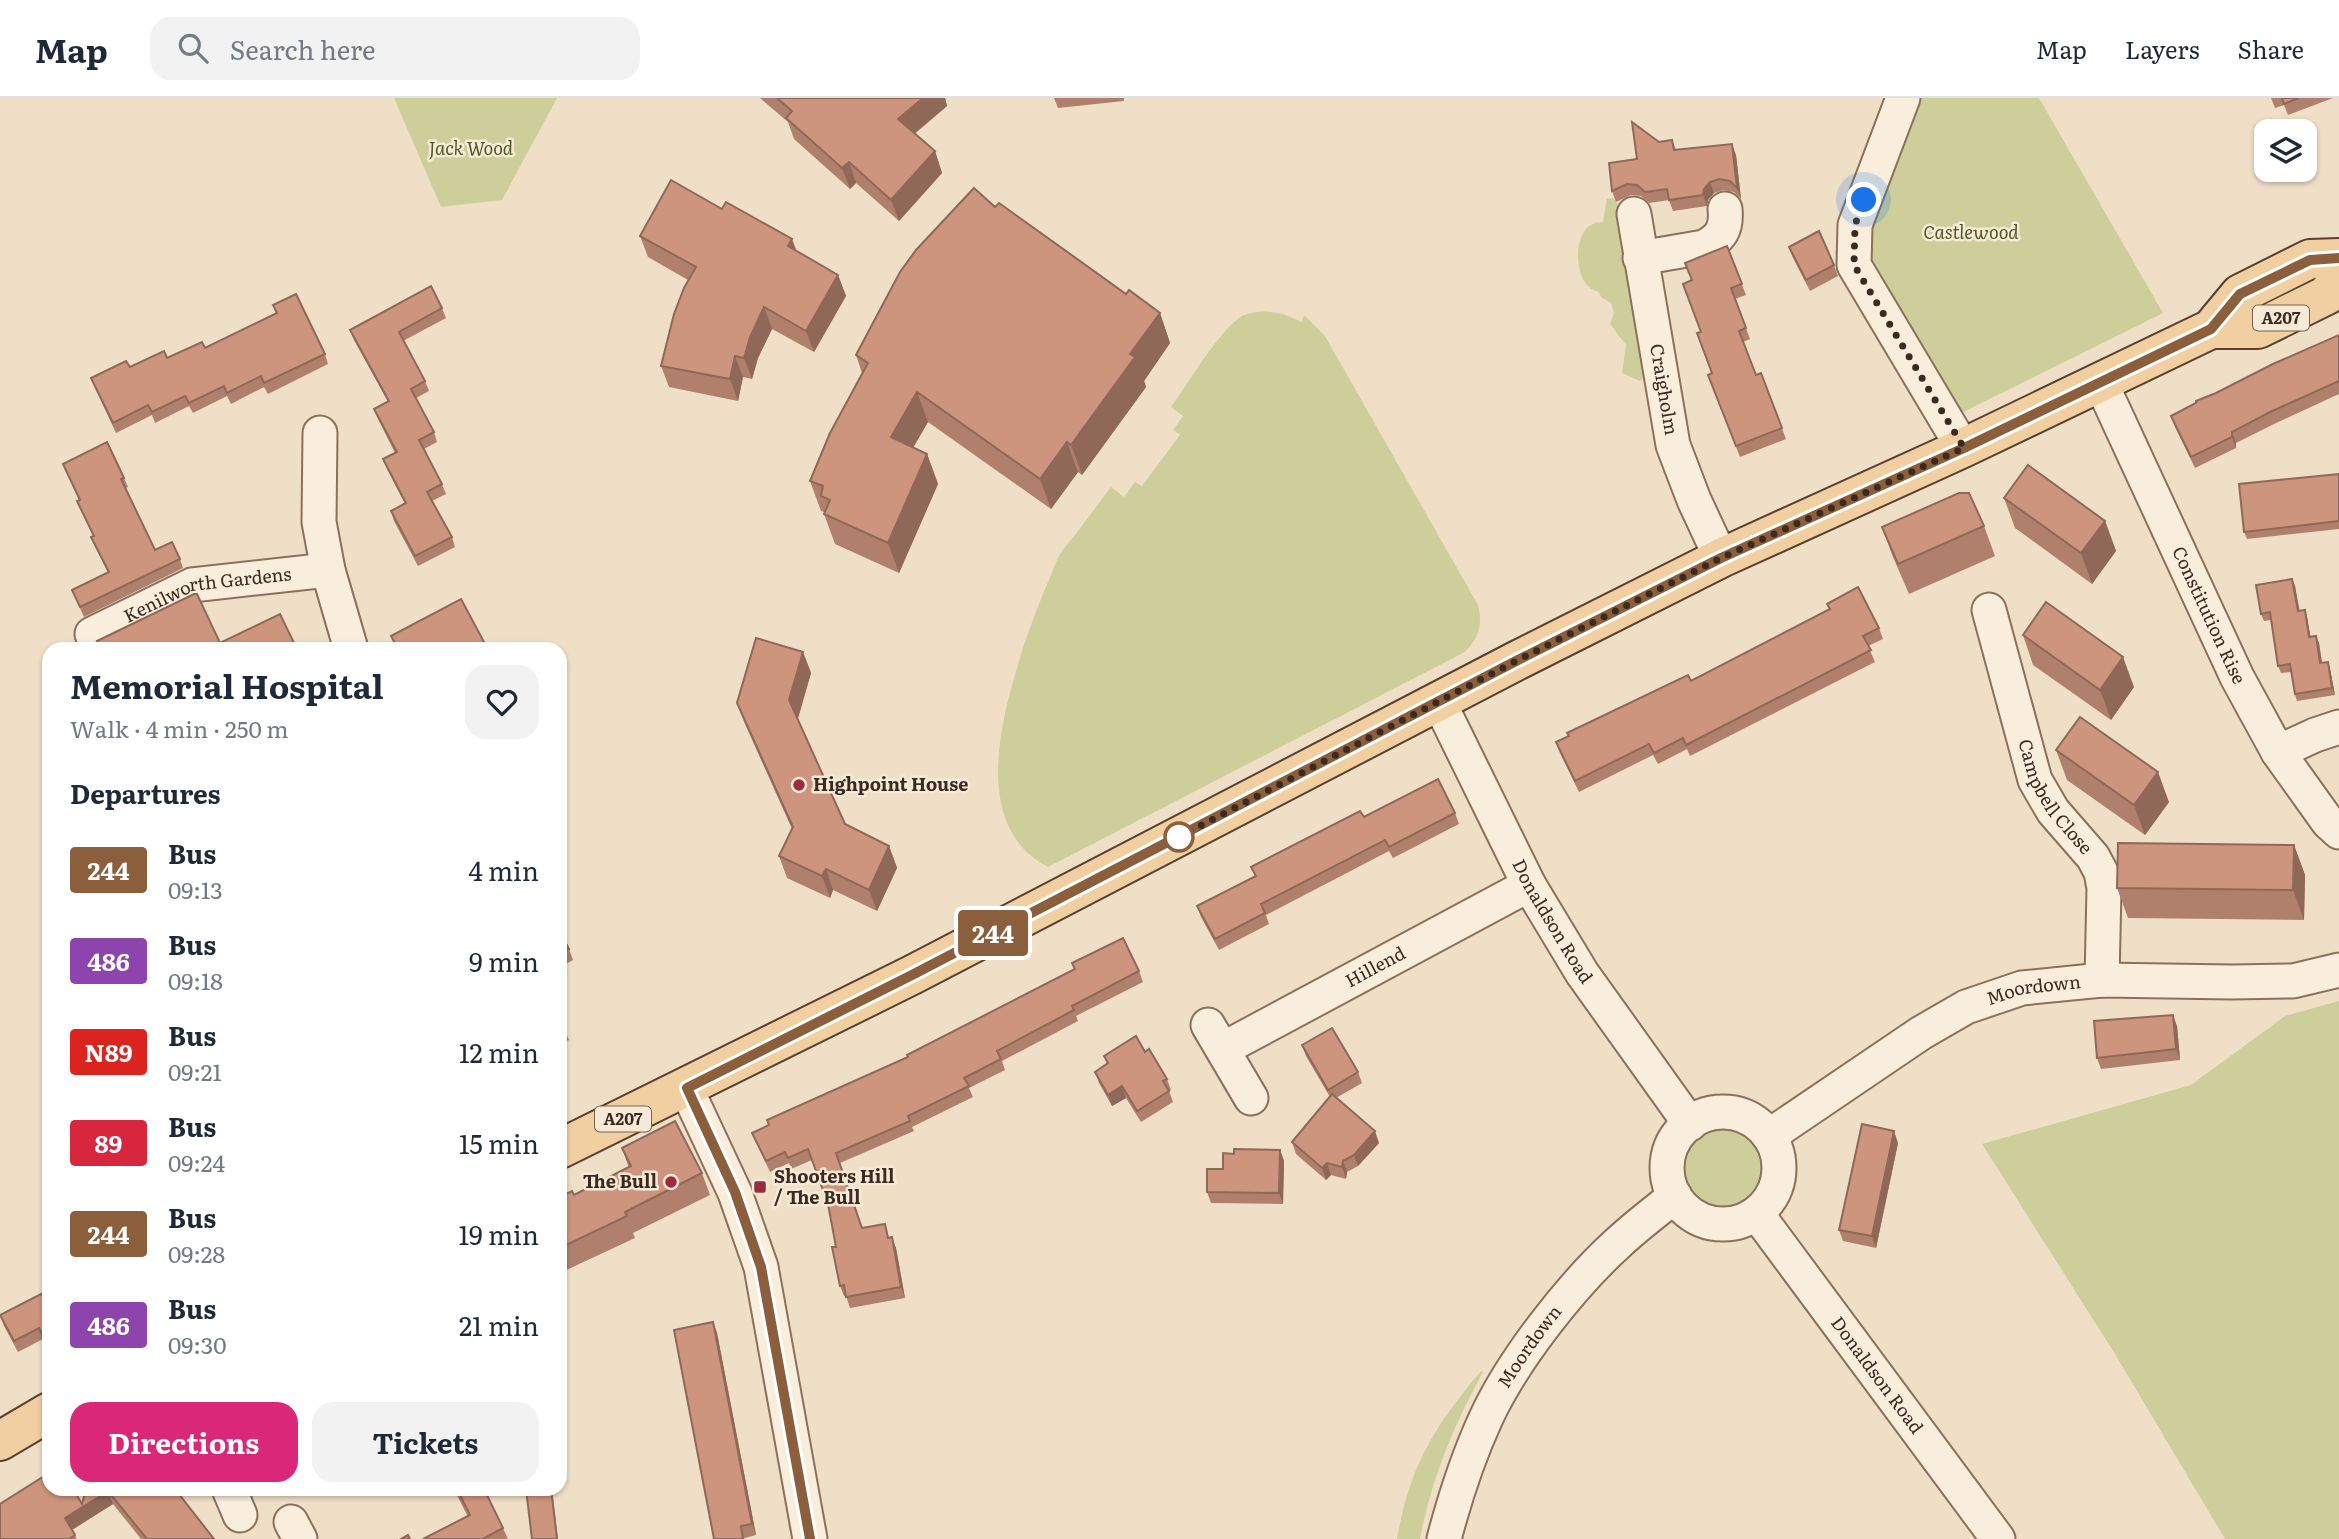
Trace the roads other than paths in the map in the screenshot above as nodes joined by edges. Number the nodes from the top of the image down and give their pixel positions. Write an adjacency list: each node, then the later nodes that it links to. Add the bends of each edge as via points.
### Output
1 (1903, 98): 10 (street, via 1855,225 1854,265)
2 (1725, 209): 4 (street, via 1725,228 1713,243)
3 (1634, 214): 4 (street, Craigholm)
4 (1640, 258): 11 (street, Craigholm, via 1673,445)
5 (2339, 258): 7 (main road, A207, via 2310,260 2240,294)
6 (2339, 278): 7 (main road, A207, via 2327,295 2258,329)
7 (2211, 329): 8 (main road, A207)
8 (2101, 383): 10 (main road, A207); 18 (street, Constitution Rise, via 2236,677)
9 (320, 433): 12 (street, via 319,522)
10 (1964, 448): 11 (main road, A207)
11 (1721, 558): 16 (main road, A207)
12 (328, 570): 14 (street, Kenilworth Gardens, via 192,585); 15 (street)
13 (1989, 610): 22 (street, Campbell Close, via 2035,780 2101,872)
14 (92, 634)
15 (349, 642)
16 (1439, 702): 20 (street, Donaldson Road); 23 (main road, A207)
17 (2339, 727): 18 (street)
18 (2278, 752): 19 (street, Constitution Rise)
19 (2339, 832)
20 (1530, 885): 24 (street, Hillend, via 1215,1037); 25 (street, Donaldson Road, via 1582,973)
21 (2339, 970): 22 (street, Moordown, via 2294,981)
22 (2102, 980): 26 (street, Moordown, via 2022,988 1966,1007)
23 (687, 1088): 27 (main road, A207); 32 (street, via 735,1192 761,1267)
24 (1251, 1098)
25 (1690, 1124): 26 (street, via 1723,1112 1741,1115); 28 (street, via 1678,1135 1667,1166)
26 (1769, 1136): 29 (street, via 1778,1155 1779,1177 1771,1197)
27 (567, 1146)
28 (1675, 1196): 29 (street, via 1687,1211 1721,1225); 33 (street, Moordown, via 1616,1244 1523,1355 1486,1416)
29 (1757, 1213): 34 (street, Donaldson Road)
30 (42, 1416): 31 (main road)
31 (0, 1441)
32 (810, 1539)
33 (1444, 1539)
34 (1998, 1539)

